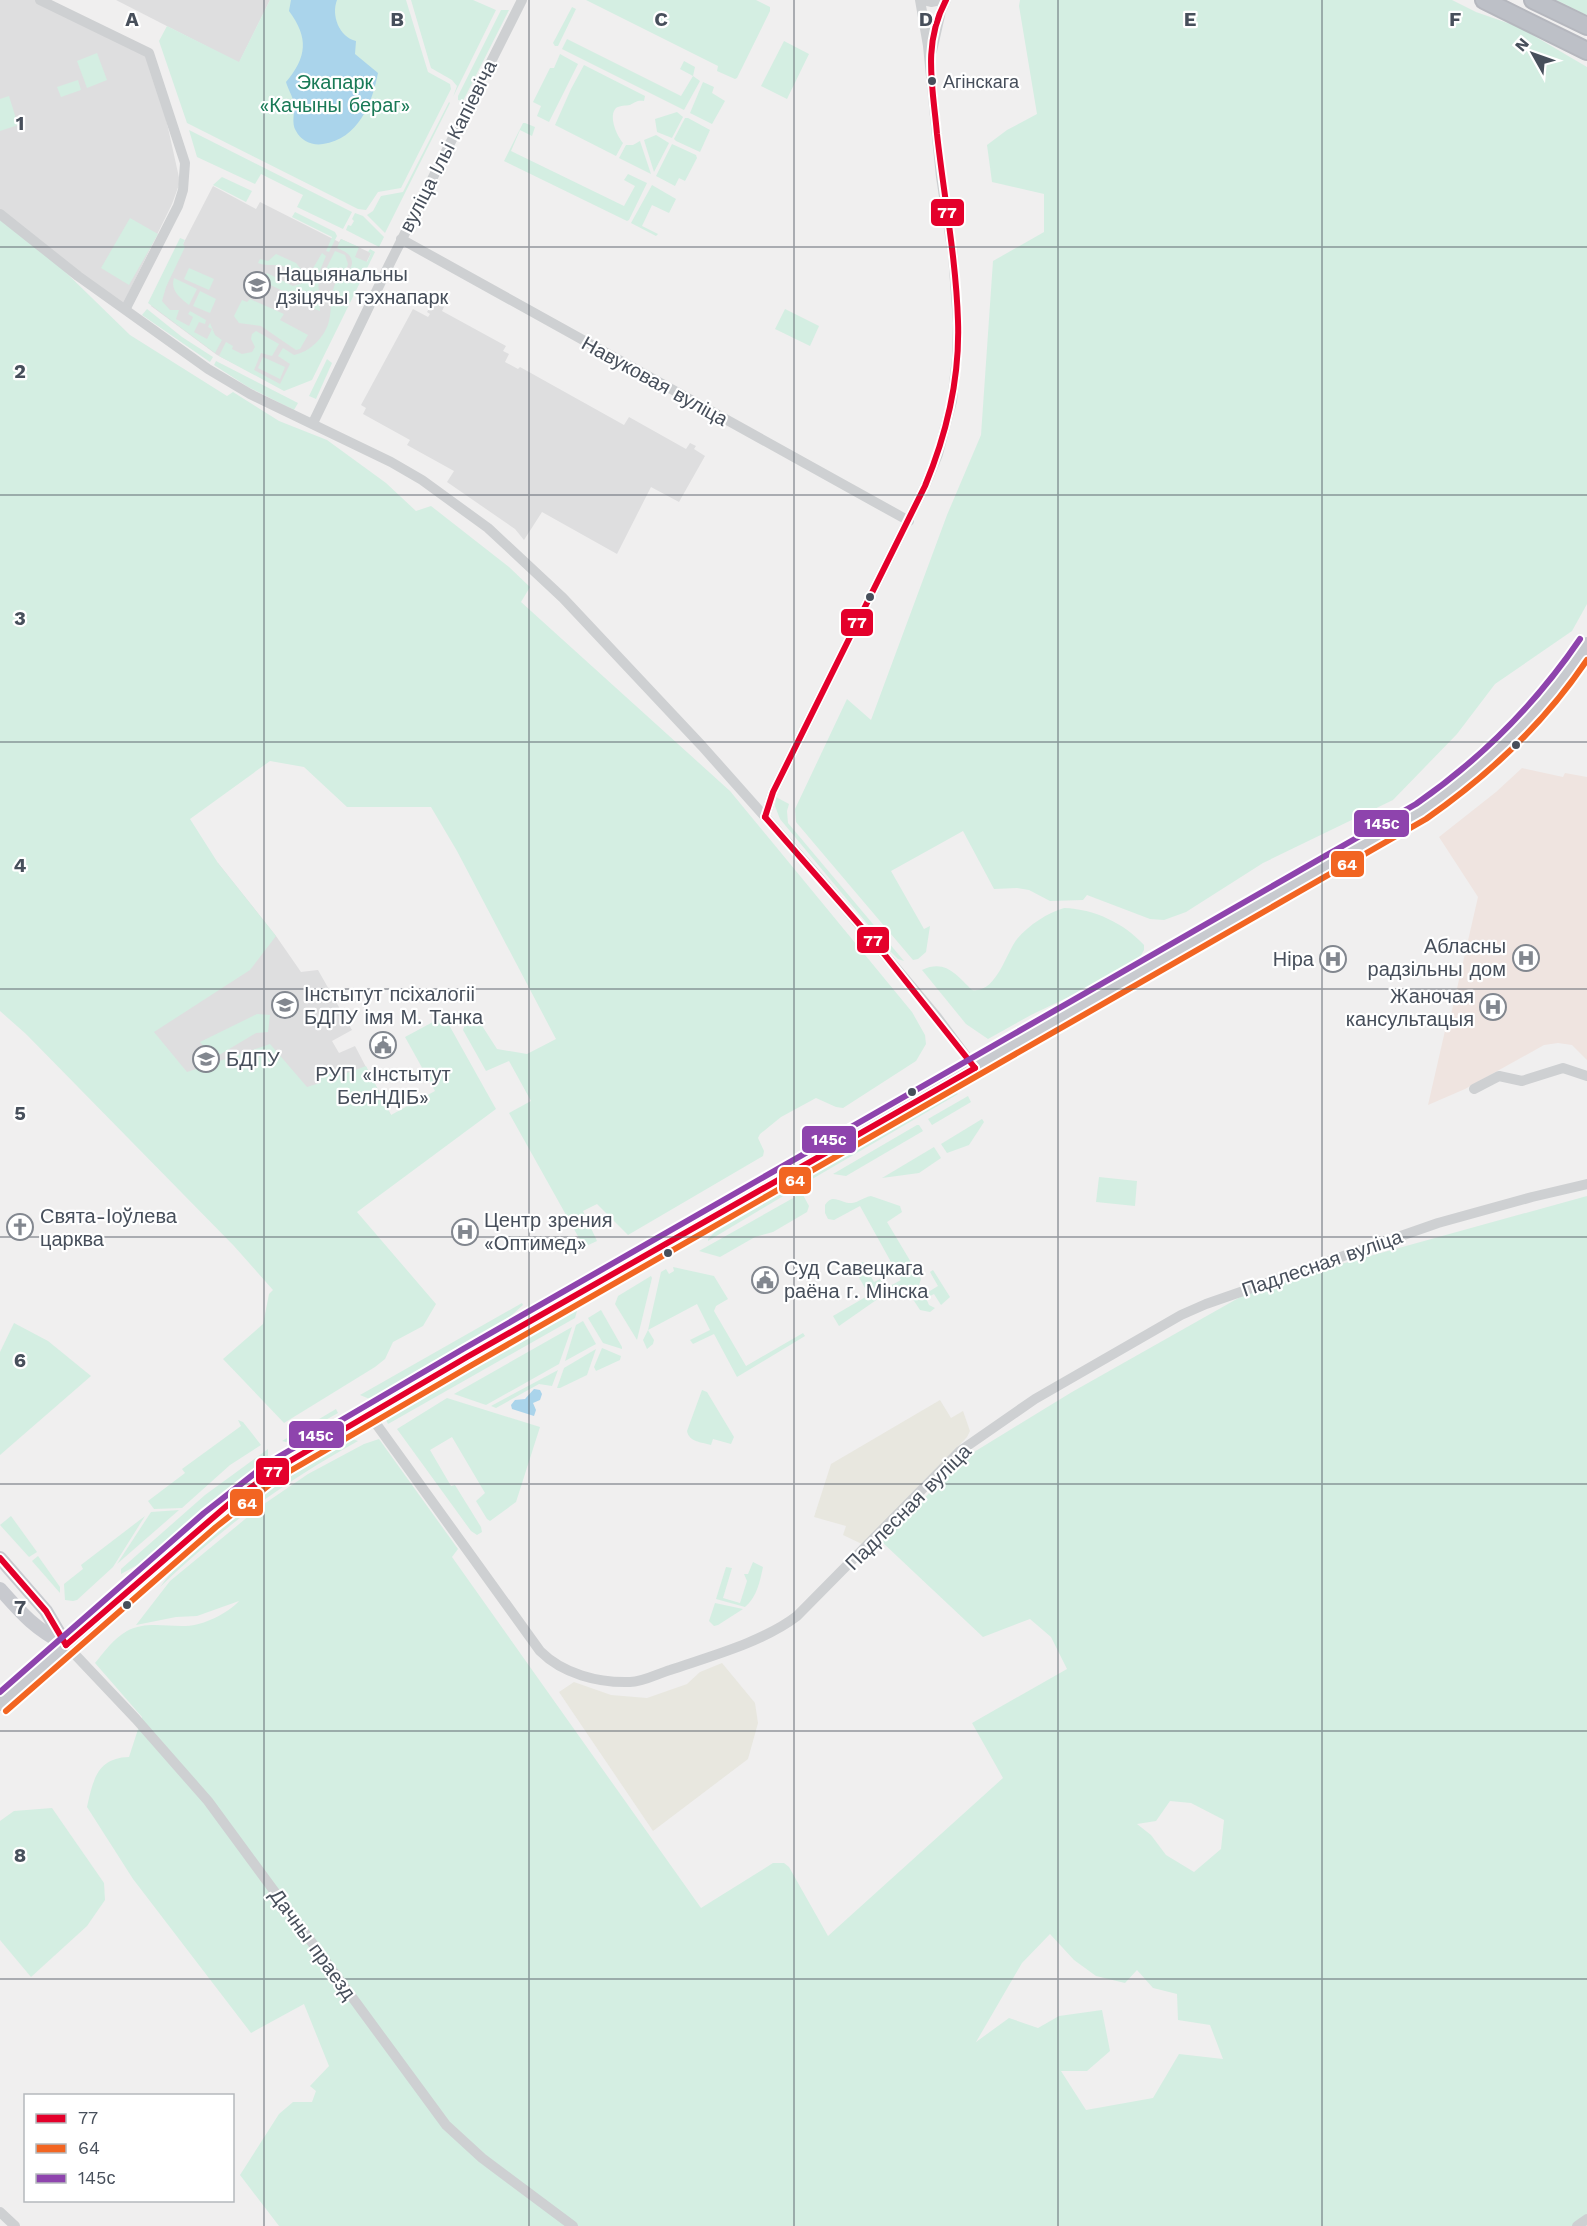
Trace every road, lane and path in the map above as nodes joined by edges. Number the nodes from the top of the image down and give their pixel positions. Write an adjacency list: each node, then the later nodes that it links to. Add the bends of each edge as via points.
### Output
1 (40, 0): 13 (street, via 149,53 185,163 178,206)
2 (522, 0): 12 (street, вуліца Ільі Капіевіча)
3 (922, 0): 4 (street); 10 (street)
4 (941, 0)
5 (946, 0): 10 (street)
6 (1484, 0): 9 (highway)
7 (1533, 0): 8 (highway)
8 (1587, 26)
9 (1587, 51)
10 (930, 63): 15 (street, via 956,289 958,352 945,432)
11 (0, 214): 13 (street, via 78,276)
12 (402, 239): 14 (street, вуліца Ільі Капіевіча); 15 (street, Навуковая вуліца)
13 (126, 308): 14 (street, via 229,382)
14 (313, 423): 17 (street, via 401,468 489,528 609,646)
15 (909, 521): 17 (street, via 868,596 773,792)
16 (1587, 644): 18 (main road, via 1510,740 1436,802)
17 (765, 818): 18 (street, via 937,1017)
18 (975, 1068): 22 (main road)
19 (1587, 1076): 20 (street, via 1563,1068 1522,1082 1499,1076)
20 (1474, 1089)
21 (1587, 1184): 22 (street, Падлесная вуліца, via 1438,1223 1180,1315 1035,1399 960,1451 783,1627 633,1682 592,1679 551,1662 540,1651)
22 (369, 1414): 25 (main road, via 247,1490)
23 (0, 1558): 25 (main road, via 46,1611)
24 (0, 1589): 25 (main road, via 30,1623)
25 (66, 1645): 26 (main road); 30 (street, Дачны праезд, via 208,1801 446,2126)
26 (0, 1704)
27 (1, 2218): 29 (street)
28 (1587, 2218): 31 (street)
29 (15, 2226)
30 (573, 2226)
31 (1578, 2226)

